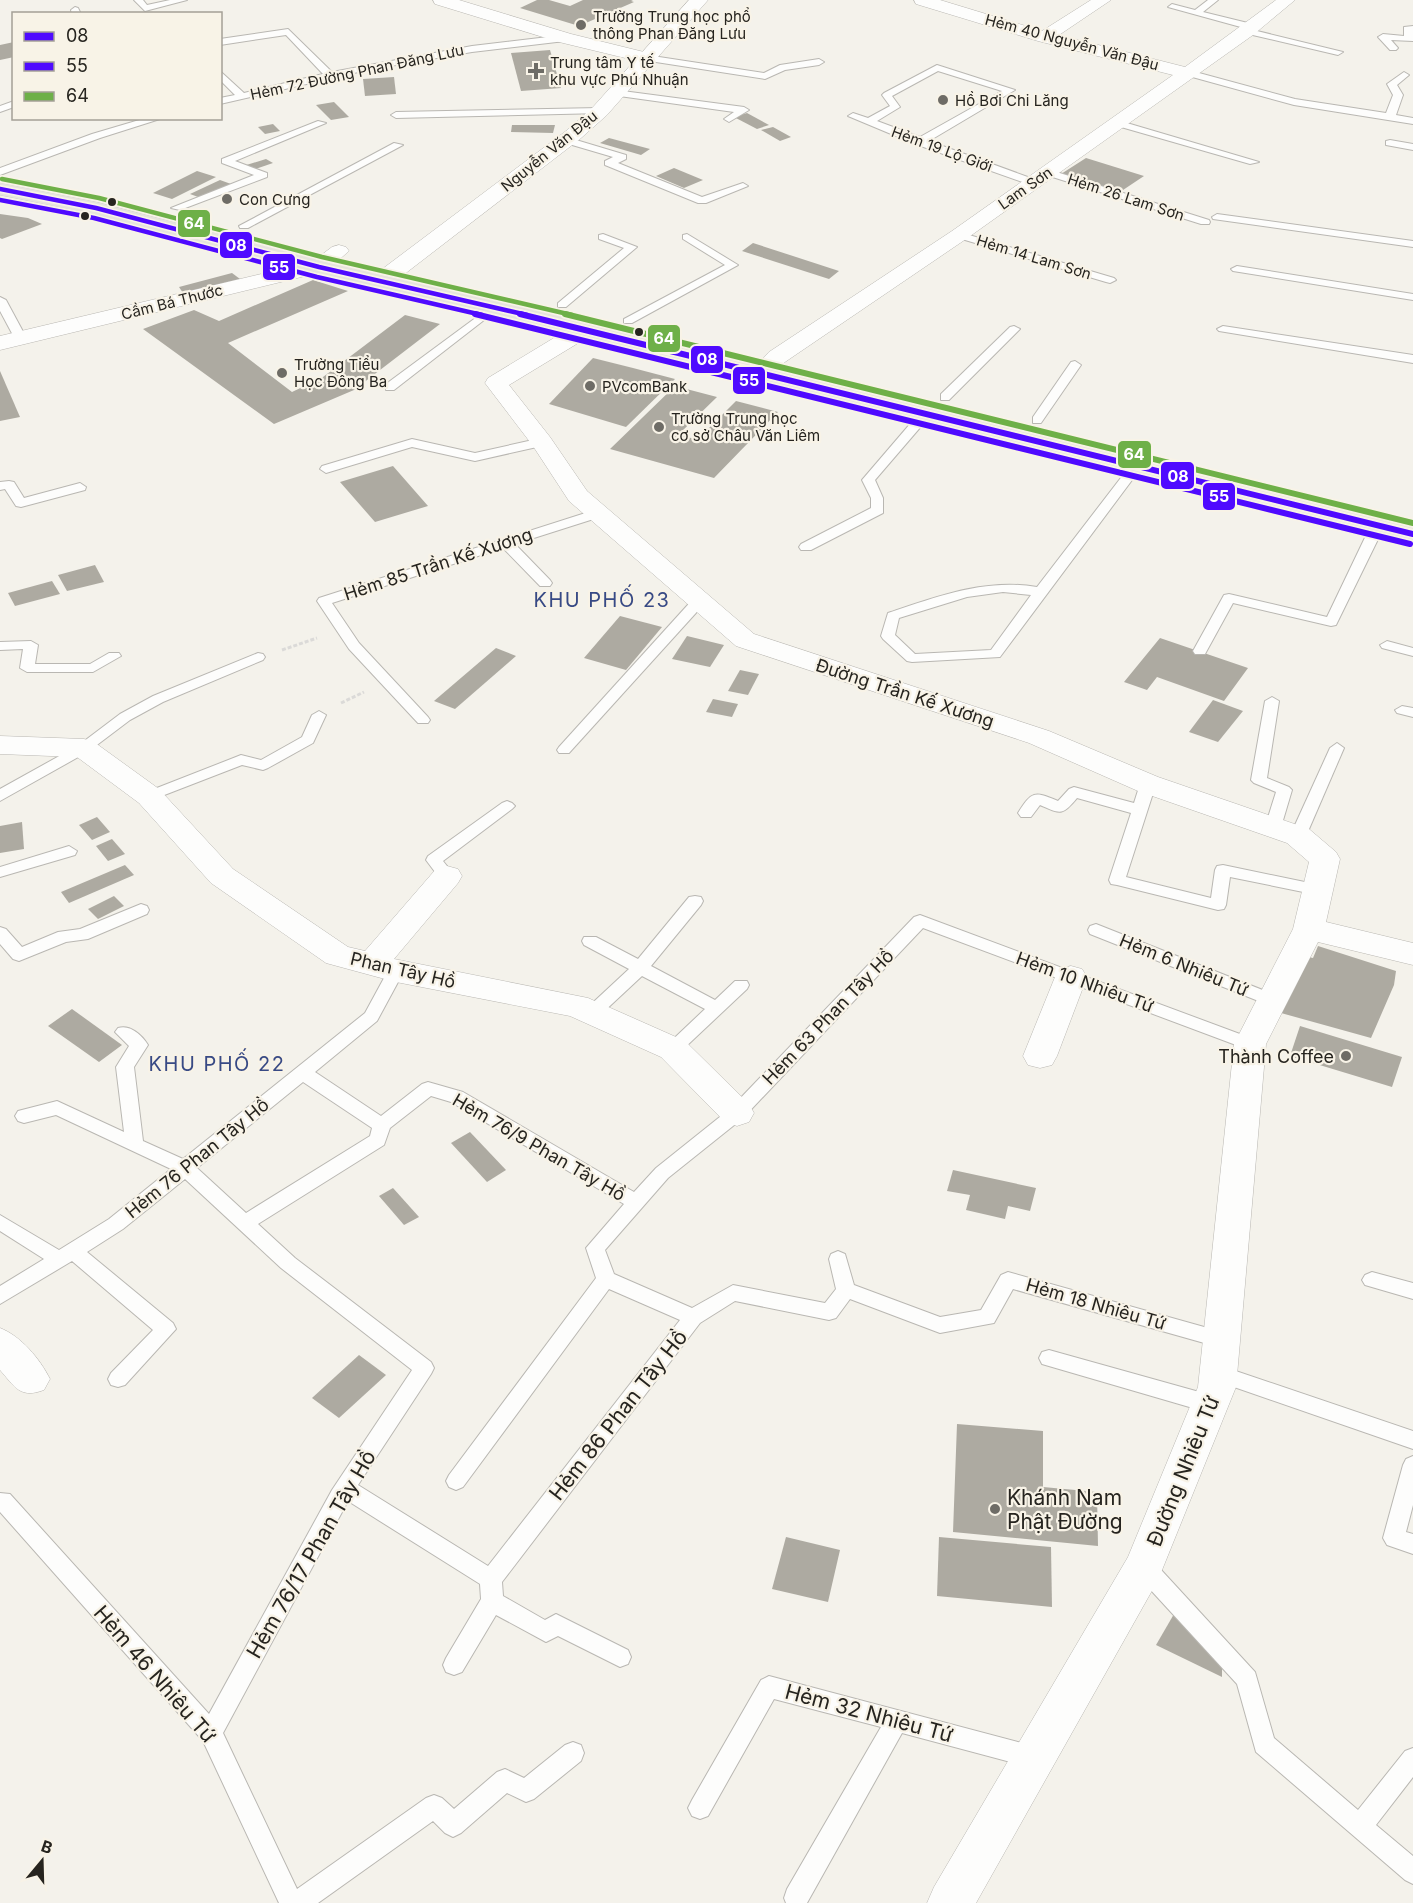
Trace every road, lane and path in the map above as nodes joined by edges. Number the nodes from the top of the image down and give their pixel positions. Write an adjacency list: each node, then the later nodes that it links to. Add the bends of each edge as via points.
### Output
1 (138, 0): 10 (lane)
2 (183, 0): 10 (lane)
3 (441, 0): 15 (street)
4 (699, 0): 19 (street, Nguyễn Văn Đậu)
5 (922, 0): 14 (street, Hẻm 40 Nguyễn Văn Đậu)
6 (1103, 0): 14 (street)
7 (1214, 0): 11 (lane)
8 (1287, 0): 12 (street, Lam Sơn)
9 (1172, 7): 11 (lane)
10 (149, 11)
11 (1196, 13): 12 (lane)
12 (1250, 29): 18 (lane); 21 (street, Lam Sơn)
13 (1413, 29): 17 (lane, via 1407,28 1410,39 1383,37)
14 (1044, 37): 21 (street, Hẻm 40 Nguyễn Văn Đậu)
15 (566, 38): 19 (street); 24 (lane, Hẻm 72 Đường Phan Đăng Lưu, via 472,49)
16 (222, 42): 24 (lane, via 288,32)
17 (1393, 48)
18 (1338, 52)
19 (646, 58): 20 (lane, via 765,76 783,68); 25 (street, Nguyễn Văn Đậu)
20 (819, 63)
21 (1188, 73): 31 (lane, via 1294,102); 37 (street, Lam Sơn)
22 (1404, 75): 31 (lane, via 1392,84 1398,94)
23 (222, 76): 26 (lane)
24 (330, 76): 26 (lane, Hẻm 72 Đường Phan Đăng Lưu)
25 (615, 93): 28 (street, Nguyễn Văn Đậu); 32 (lane, via 744,110)
26 (242, 96): 27 (lane, Hẻm 72 Đường Phan Đăng Lưu)
27 (222, 101)
28 (600, 111): 29 (lane); 38 (street, Nguyễn Văn Đậu)
29 (396, 115)
30 (853, 116): 35 (lane, Hẻm 19 Lộ Giới)
31 (1390, 117): 34 (lane)
32 (729, 119)
33 (151, 120): 44 (lane)
34 (1413, 121)
35 (868, 122): 39 (lane, Hẻm 19 Lộ Giới); 39 (lane, via 895,107 887,95 937,68 1011,90)
36 (321, 123): 48 (lane, via 226,161 263,175)
37 (1117, 123): 43 (lane); 45 (street, Lam Sơn)
38 (566, 140): 46 (lane, via 622,157 609,163 702,201); 59 (street, Nguyễn Văn Đậu)
39 (919, 142): 45 (lane, Hẻm 19 Lộ Giới)
40 (1390, 143): 42 (lane)
41 (399, 145): 51 (lane)
42 (1413, 147)
43 (1254, 162)
44 (0, 172): 48 (main road)
45 (1039, 177): 50 (lane, Hẻm 26 Lam Sơn); 52 (street, Lam Sơn)
46 (743, 186)
47 (0, 189): 57 (main road, via 96,208)
48 (176, 208): 51 (main road)
49 (1217, 217): 55 (lane)
50 (1205, 222)
51 (244, 226): 56 (main road)
52 (959, 234): 60 (lane, Hẻm 14 Lam Sơn); 71 (street, Lam Sơn)
53 (603, 237): 63 (lane, via 632,247)
54 (687, 237): 65 (lane, via 733,265)
55 (1413, 244)
56 (339, 251): 57 (street, Cầm Bá Thước); 59 (main road)
57 (320, 267): 59 (main road); 69 (street, Cầm Bá Thước)
58 (1236, 269): 61 (lane)
59 (390, 274): 63 (main road); 64 (main road)
60 (1110, 280)
61 (1413, 297)
62 (0, 300): 69 (lane)
63 (562, 305): 65 (main road)
64 (493, 308): 68 (main road); 73 (lane)
65 (628, 321): 71 (main road)
66 (1014, 329): 74 (lane)
67 (1223, 329): 70 (lane)
68 (585, 330): 71 (main road); 77 (street, Đường Trần Kế Xương, via 496,383)
69 (10, 341)
70 (1413, 359)
71 (769, 365): 74 (main road); 75 (main road)
72 (1075, 365): 76 (lane)
73 (390, 387)
74 (945, 398): 76 (main road)
75 (926, 413): 78 (main road); 87 (lane, via 868,480 879,510)
76 (1037, 420): 82 (main road)
77 (542, 442): 79 (lane, via 475,458 412,443); 83 (street, Đường Trần Kế Xương, via 578,496)
78 (1137, 465): 84 (main road); 89 (lane)
79 (326, 469)
80 (0, 486): 81 (lane, via 9,485 21,503)
81 (80, 487)
82 (1413, 512)
83 (598, 513): 86 (lane, Hẻm 85 Trần Kế Xương); 90 (street, Đường Trần Kế Xương)
84 (1378, 525): 85 (main road); 94 (lane, via 1331,622 1229,598)
85 (1413, 534)
86 (506, 543): 88 (lane); 91 (lane, Hẻm 85 Trần Kế Xương, via 324,601)
87 (806, 547)
88 (545, 583)
89 (1040, 591): 89 (lane, via 1019,586 964,593 893,616 888,636 912,658 995,654)
90 (699, 600): 105 (lane); 108 (street, Đường Trần Kế Xương, via 745,640 1039,737)
91 (343, 629): 97 (path); 98 (lane, Hẻm 85 Trần Kế Xương)
92 (1387, 645): 95 (lane)
93 (0, 646): 96 (lane, via 32,645 27,668 93,668)
94 (1200, 651)
95 (1413, 652)
96 (114, 657)
97 (258, 657): 103 (lane, via 158,699 125,717)
98 (386, 681): 100 (path); 101 (lane, Hẻm 85 Trần Kế Xương)
99 (1272, 701): 111 (lane, via 1258,780 1284,790)
100 (319, 715): 107 (lane, via 308,740 263,765 242,753)
101 (423, 720)
102 (0, 745): 103 (street)
103 (84, 748): 106 (lane); 107 (street, Phan Tây Hồ)
104 (1337, 748): 111 (lane)
105 (564, 750)
106 (0, 795)
107 (149, 796): 124 (street, Phan Tây Hồ, via 222,876 337,955)
108 (1144, 797): 110 (lane, via 1074,792 1060,808 1037,798); 111 (street, Đường Trần Kế Xương); 115 (lane, via 1117,880 1218,904 1223,870)
109 (507, 806): 114 (lane, via 434,860)
110 (1026, 813)
111 (1285, 831): 115 (street, Đường Trần Kế Xương, via 1325,859)
112 (69, 851): 113 (lane)
113 (0, 872)
114 (447, 876): 124 (street)
115 (1318, 890): 119 (street, Đường Trần Kế Xương)
116 (695, 901): 125 (lane)
117 (141, 910): 121 (lane, via 82,935 64,936 19,955)
118 (920, 921): 126 (lane, Hẻm 10 Nhiêu Tứ); 136 (lane, Hẻm 63 Phan Tây Hồ)
119 (1309, 929): 123 (street); 128 (street, Đường Nhiêu Tứ)
120 (1096, 930): 128 (lane, Hẻm 6 Nhiêu Tứ)
121 (0, 933)
122 (590, 941): 125 (lane)
123 (1413, 954)
124 (384, 967): 130 (street, Phan Tây Hồ, via 577,1006); 135 (lane, Hẻm 76 Phan Tây Hồ, via 371,1017)
125 (640, 968): 129 (lane); 130 (lane)
126 (1071, 977): 132 (lane, Hẻm 10 Nhiêu Tứ); 134 (street)
127 (741, 986): 129 (lane)
128 (1272, 1000): 132 (street, Đường Nhiêu Tứ)
129 (717, 1008): 133 (lane)
130 (592, 1013): 133 (street, Phan Tây Hồ)
131 (124, 1032): 139 (lane, via 140,1045 125,1067)
132 (1250, 1044): 154 (street, Đường Nhiêu Tứ)
133 (673, 1049): 136 (street, Phan Tây Hồ)
134 (1040, 1056)
135 (303, 1073): 138 (lane); 140 (lane, Hẻm 76 Phan Tây Hồ)
136 (736, 1113): 141 (lane, via 662,1173)
137 (24, 1116): 139 (lane, Hẻm 76/17 Phan Tây Hồ, via 57,1108)
138 (382, 1125): 141 (lane, Hẻm 76/9 Phan Tây Hồ, via 428,1089 457,1096); 143 (lane, Hẻm 76/9 Phan Tây Hồ, via 378,1140)
139 (135, 1145): 140 (lane, Hẻm 76/17 Phan Tây Hồ)
140 (185, 1168): 143 (lane, Hẻm 76/17 Phan Tây Hồ); 144 (lane, Hẻm 76 Phan Tây Hồ, via 116,1224)
141 (636, 1202): 146 (lane, via 595,1248)
142 (0, 1222): 144 (lane)
143 (244, 1222): 160 (lane, Hẻm 76/17 Phan Tây Hồ, via 288,1263 424,1368)
144 (66, 1255): 150 (lane, Hẻm 76 Phan Tây Hồ); 156 (lane, via 166,1329)
145 (838, 1259): 148 (lane)
146 (606, 1279): 151 (lane, Hẻm 86 Phan Tây Hồ); 159 (lane)
147 (1372, 1280): 149 (lane)
148 (846, 1290): 151 (lane, via 829,1312 732,1293); 154 (lane, Hẻm 18 Nhiêu Tứ, via 940,1325 987,1317 1008,1280)
149 (1413, 1291)
150 (0, 1296)
151 (693, 1317): 164 (lane, Hẻm 86 Phan Tây Hồ)
152 (0, 1344): 155 (street)
153 (1048, 1358): 154 (lane)
154 (1217, 1372): 157 (lane); 163 (street, Đường Nhiêu Tứ)
155 (31, 1379)
156 (118, 1379)
157 (1413, 1440)
158 (1413, 1465): 162 (lane, via 1394,1538)
159 (456, 1481)
160 (345, 1488): 164 (lane); 168 (lane, Hẻm 76/17 Phan Tây Hồ)
161 (0, 1503): 168 (lane, Hẻm 46 Nhiêu Tứ, via 3,1501)
162 (1413, 1544)
163 (1144, 1567): 170 (street, Đường Nhiêu Tứ); 173 (lane, via 1247,1678 1264,1744)
164 (491, 1590): 165 (lane, via 546,1632 556,1624); 166 (lane, Hẻm 86 Phan Tây Hồ)
165 (620, 1657)
166 (454, 1665)
167 (897, 1721): 170 (lane, Hẻm 32 Nhiêu Tứ); 172 (lane, Hẻm 32 Nhiêu Tứ, via 769,1687); 175 (lane)
168 (211, 1733): 176 (lane, Hẻm 46 Nhiêu Tứ)
169 (573, 1753): 177 (lane, via 526,1791 505,1780 453,1825 434,1806)
170 (1033, 1757): 178 (street, Đường Nhiêu Tứ)
171 (1413, 1759): 173 (lane)
172 (700, 1808)
173 (1360, 1826): 174 (lane)
174 (1413, 1872)
175 (796, 1898)
176 (291, 1903)
177 (297, 1903)
178 (950, 1903)

